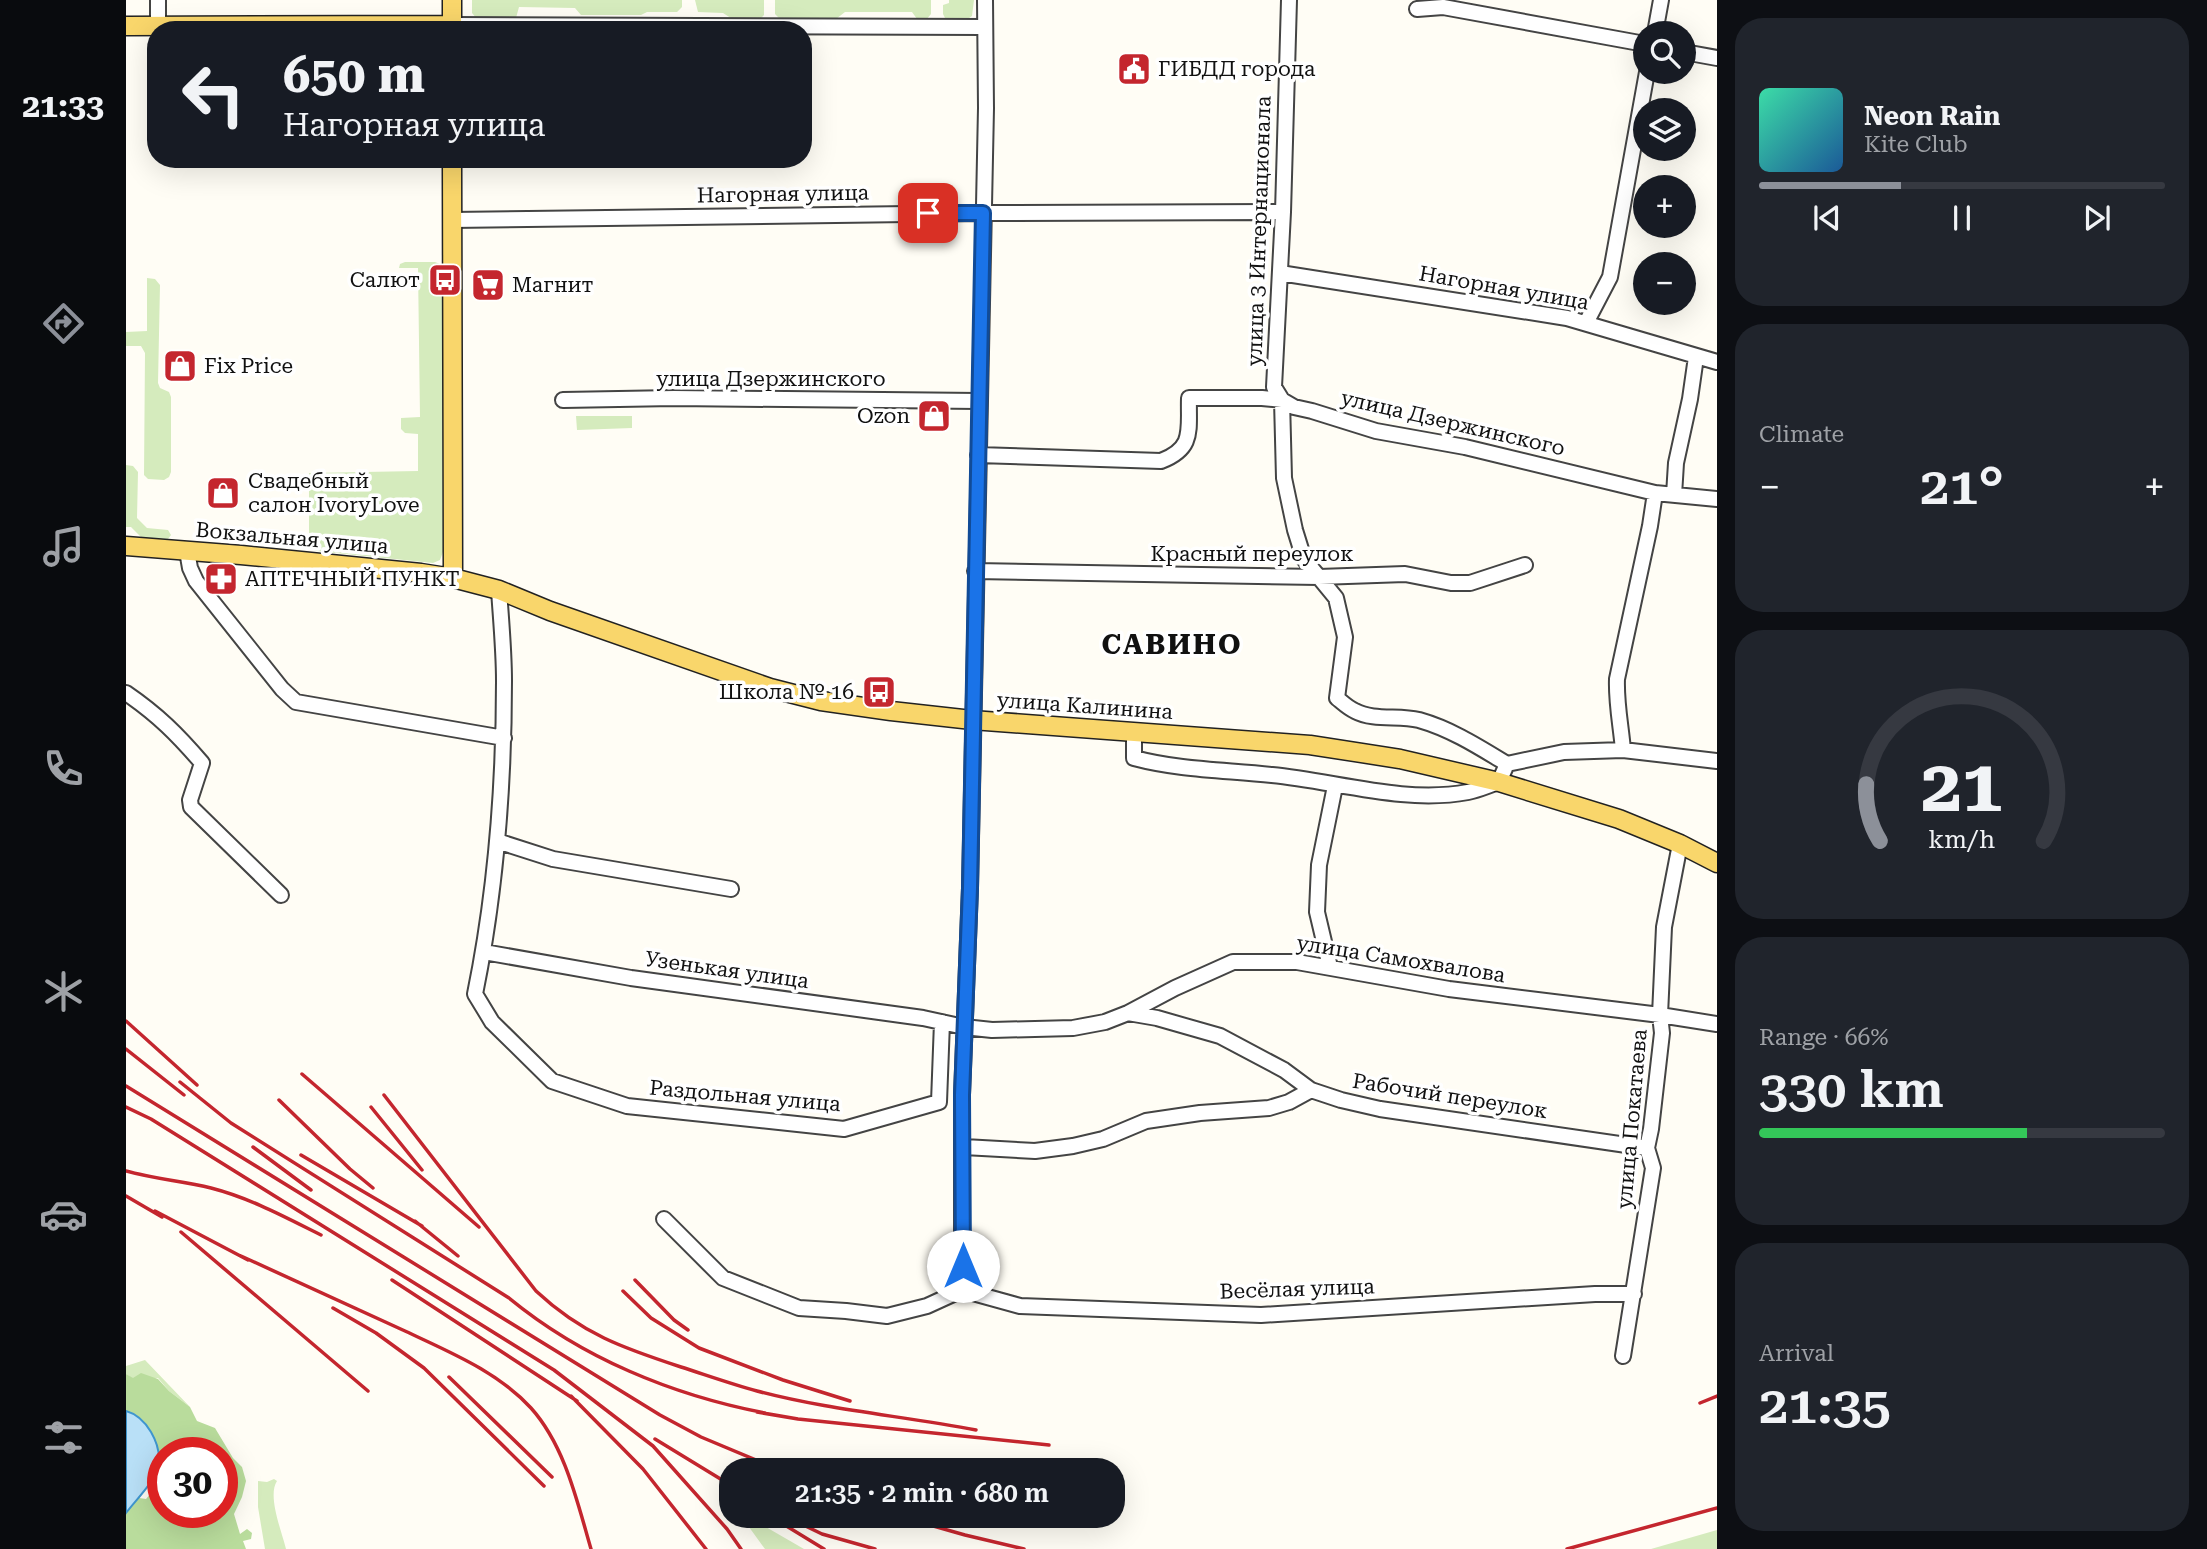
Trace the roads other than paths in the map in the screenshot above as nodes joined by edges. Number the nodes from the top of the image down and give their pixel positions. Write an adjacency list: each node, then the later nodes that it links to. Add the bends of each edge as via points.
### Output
1 (159, 0): 7 (street)
2 (452, 0): 8 (main road)
3 (985, 0): 13 (street)
4 (1289, 0): 19 (street, улица 3 Интернационала)
5 (1661, 0): 9 (street)
6 (1417, 9): 14 (street, via 1443,7)
7 (158, 21)
8 (452, 21)
9 (1657, 21)
10 (126, 26): 11 (main road)
11 (147, 27)
12 (812, 27): 13 (street)
13 (985, 27): 20 (street)
14 (1633, 42)
15 (1696, 54): 16 (street)
16 (1717, 58)
17 (1645, 84): 23 (street, via 1609,277)
18 (452, 168): 21 (main road)
19 (1283, 212): 20 (street, Нагорная улица); 22 (street, улица 3 Интернационала)
20 (983, 213): 21 (street, Нагорная улица); 28 (street)
21 (452, 220): 38 (main road)
22 (1280, 272): 23 (street, Нагорная улица); 27 (street, улица 3 Интернационала, via 1274,387)
23 (1586, 323): 24 (street, Нагорная улица)
24 (1696, 357): 25 (street, Нагорная улица); 31 (street)
25 (1717, 362)
26 (563, 400): 28 (street, улица Дзержинского)
27 (1282, 400): 29 (street, улица Дзержинского, via 1189,398 1187,443 1176,455 1161,461); 30 (street, улица Дзержинского, via 1376,431 1465,447); 37 (street, улица 3 Интернационала, via 1284,478 1294,530 1304,559)
28 (979, 401): 29 (street)
29 (978, 456): 36 (street)
30 (1655, 493): 31 (street, улица Дзержинского); 44 (street, via 1617,679)
31 (1674, 495): 32 (street, улица Дзержинского)
32 (1717, 499)
33 (126, 546): 34 (main road, Вокзальная улица)
34 (187, 551): 38 (main road, Вокзальная улица); 43 (street, via 196,580 296,702)
35 (1525, 565): 37 (street, Красный переулок, via 1470,583 1405,574)
36 (975, 571): 37 (street, Красный переулок); 41 (street)
37 (1319, 577): 46 (street, улица 3 Интернационала, via 1336,598 1345,637 1336,698 1373,717 1418,720 1444,728)
38 (453, 578): 39 (main road, улица Калинина)
39 (499, 590): 41 (main road, улица Калинина, via 770,688 821,701); 43 (street)
40 (126, 693): 53 (street, via 155,713 202,764 191,807)
41 (972, 720): 42 (main road, улица Калинина); 60 (street)
42 (1135, 732): 47 (main road, улица Калинина, via 1310,744); 48 (street, via 1134,758)
43 (504, 738): 49 (street)
44 (1623, 750): 45 (street); 46 (street, via 1564,752)
45 (1717, 761)
46 (1507, 764): 47 (street)
47 (1499, 782): 48 (street, via 1469,792 1423,795); 50 (main road, улица Калинина, via 1619,818)
48 (1335, 786): 55 (street, via 1319,865 1317,912)
49 (497, 841): 52 (street, via 553,859); 54 (street)
50 (1680, 844): 51 (main road, улица Калинина); 57 (street, улица Покатаева, via 1664,927)
51 (1717, 863)
52 (731, 889)
53 (281, 895)
54 (484, 951): 58 (street, Узенькая улица, via 631,978); 58 (street, Раздольная улица, via 475,994 492,1022 552,1082 627,1106 844,1129 939,1102)
55 (1331, 967): 56 (street, улица Самохвалова, via 1233,962); 57 (street, улица Самохвалова, via 1449,989)
56 (1128, 1013): 60 (street, улица Самохвалова, via 1073,1028); 61 (street, Рабочий переулок, via 1220,1036)
57 (1660, 1015): 59 (street, улица Самохвалова); 63 (street, улица Покатаева, via 1662,1033)
58 (942, 1022): 60 (street, Узенькая улица)
59 (1717, 1024)
60 (964, 1027): 62 (street)
61 (1311, 1090): 62 (street, via 1269,1108 1146,1121 1073,1146 1035,1151); 63 (street, Рабочий переулок, via 1380,1109)
62 (964, 1147): 65 (street)
63 (1647, 1147): 66 (street, улица Покатаева, via 1653,1168)
64 (664, 1219): 65 (street, via 723,1278 799,1308 887,1317)
65 (962, 1290): 66 (street, Весёлая улица, via 1020,1306 1261,1315)
66 (1634, 1294): 67 (street, улица Покатаева)
67 (1623, 1356)

